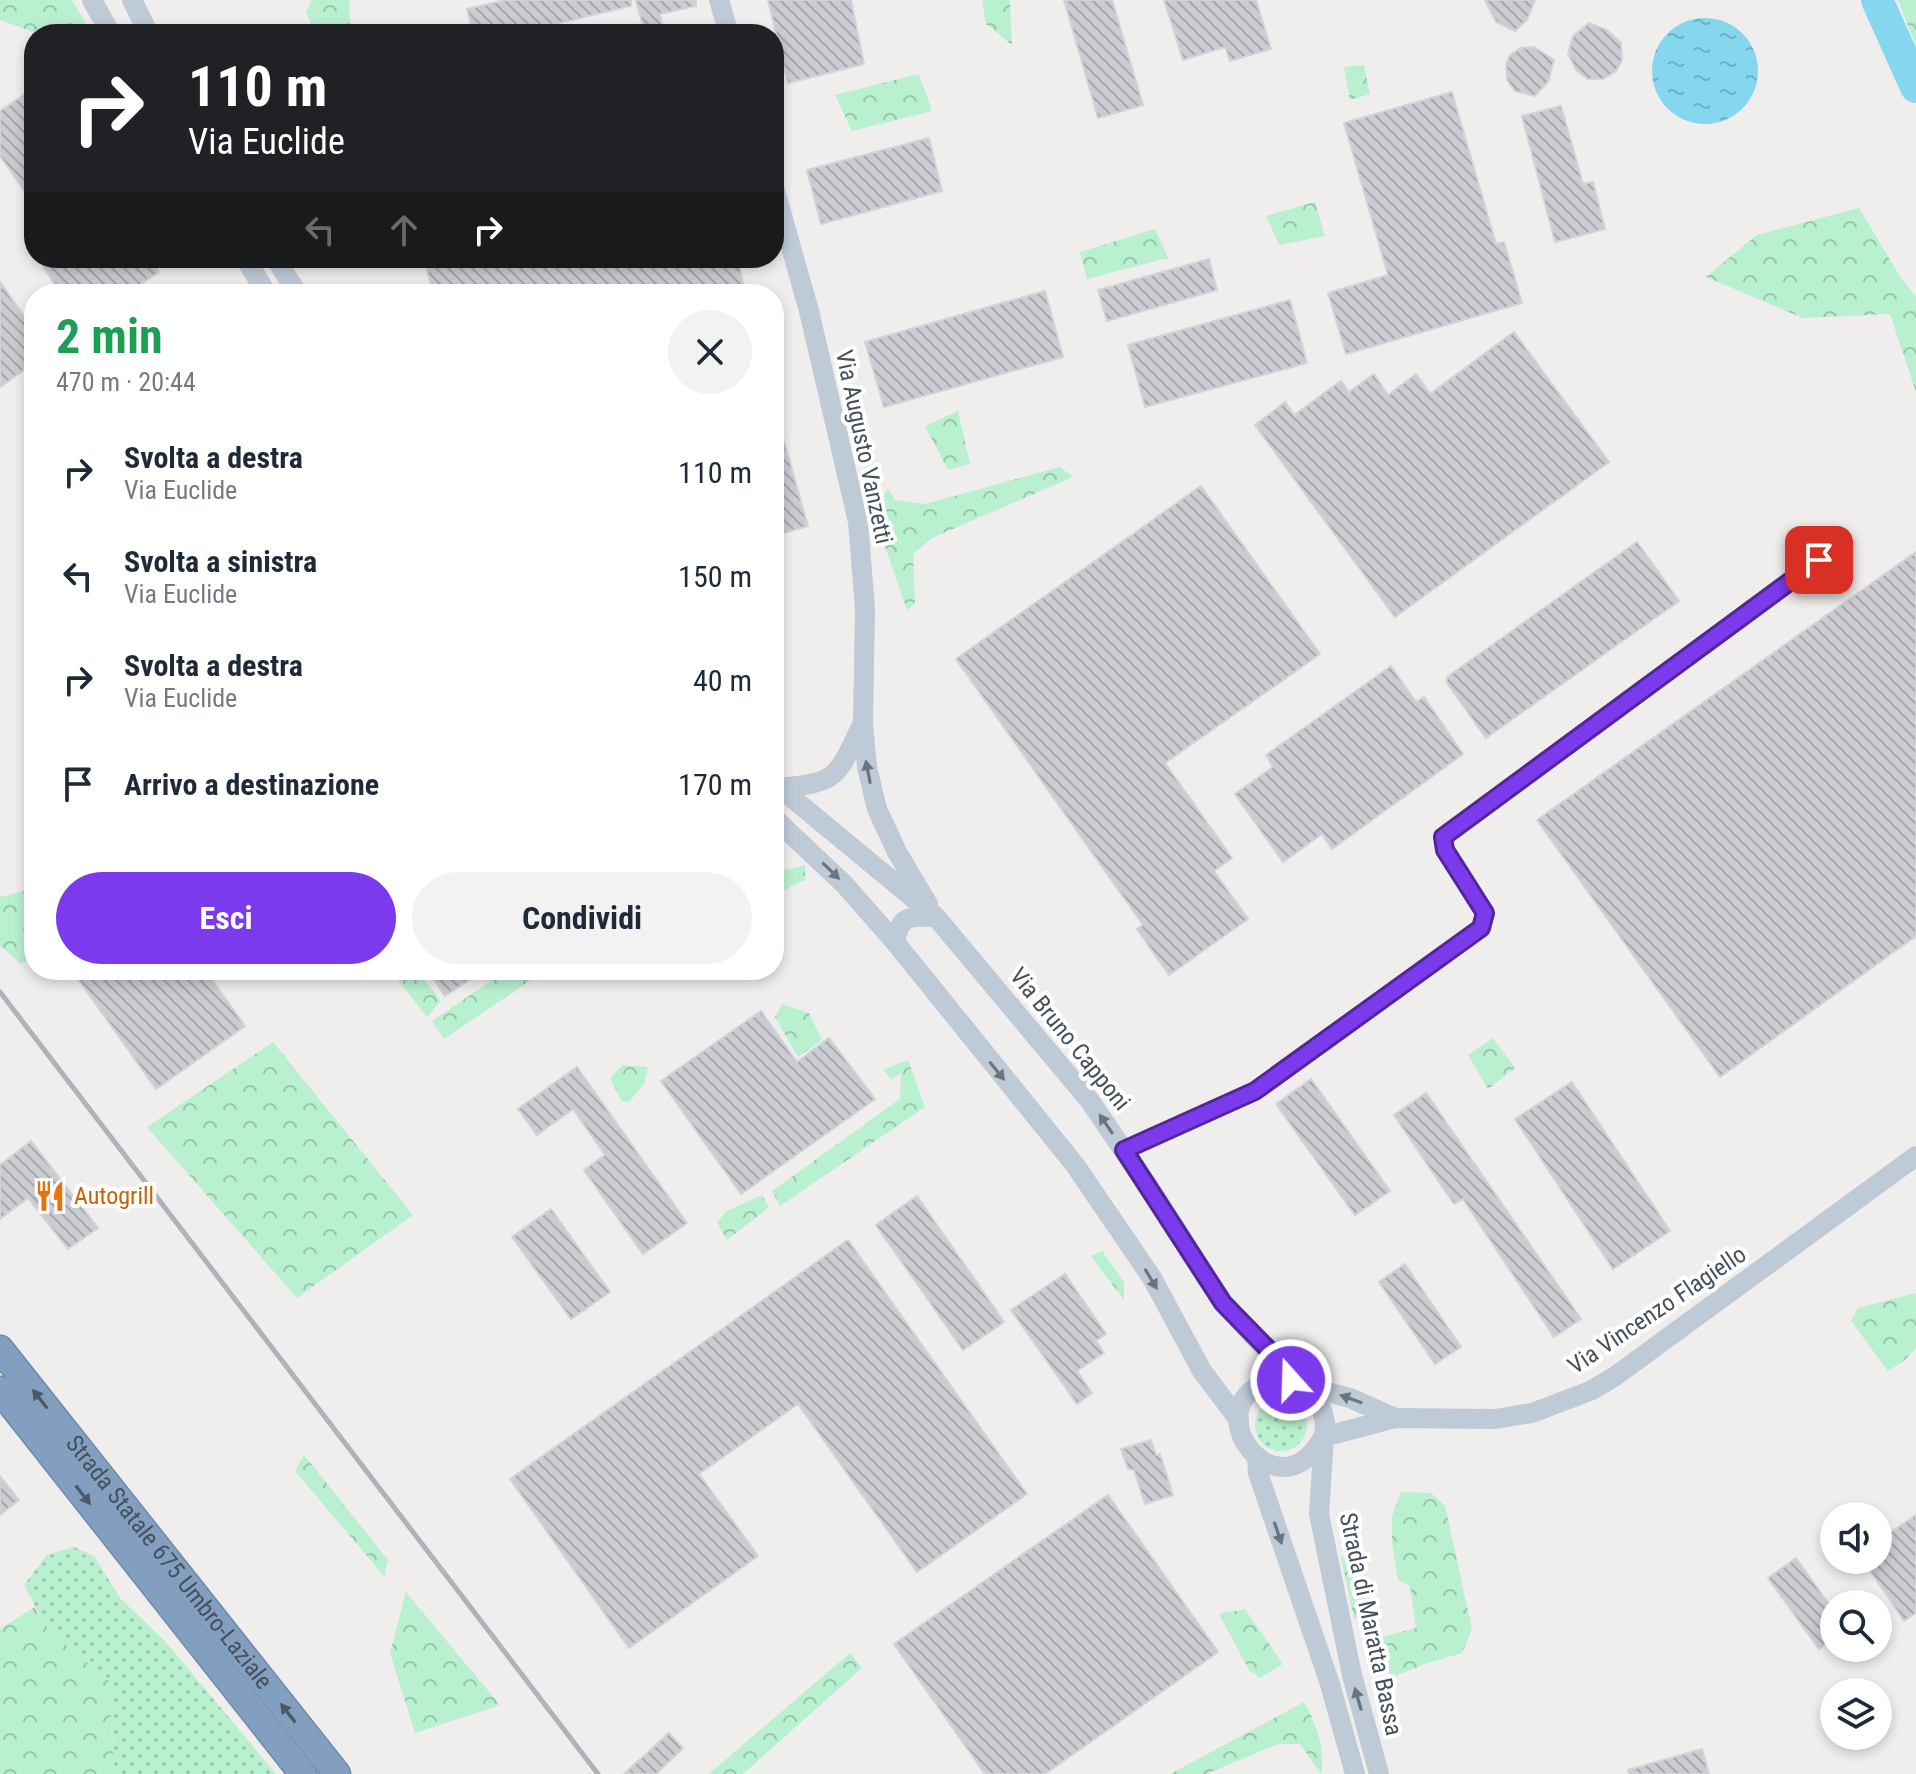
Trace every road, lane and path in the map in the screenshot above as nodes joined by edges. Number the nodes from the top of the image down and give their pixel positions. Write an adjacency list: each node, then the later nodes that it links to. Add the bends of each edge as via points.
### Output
1 (92, 0): 4 (main road)
2 (132, 0): 5 (main road)
3 (719, 0): 6 (main road)
4 (105, 24)
5 (144, 24)
6 (726, 24)
7 (784, 222): 9 (main road, Via Augusto Vanzetti, via 858,522 865,609)
8 (1844, 542): 15 (street, via 1443,837 1445,850 1485,913 1481,928 1255,1091)
9 (863, 723): 10 (main road, Via Augusto Vanzetti, via 841,767 829,779); 13 (main road, Via Augusto Vanzetti, one-way to 9, via 877,809)
10 (784, 785)
11 (784, 792): 13 (main road, Via Bruno Capponi)
12 (784, 827): 14 (main road, one-way to 14)
13 (936, 917): 14 (main road, via 906,919); 15 (main road, Via Bruno Capponi, one-way to 13, via 1090,1101)
14 (895, 942): 21 (main road, one-way to 21, via 1075,1165 1152,1278 1202,1371)
15 (1124, 1150): 18 (main road, Via Bruno Capponi, via 1223,1303)
16 (1916, 1156): 20 (main road, Via Vincenzo Flagiello, via 1590,1391 1532,1413 1495,1419)
17 (0, 1349): 25 (highway, Strada Statale 675 Umbro-Laziale, one-way to 17)
18 (1304, 1386): 20 (main road, Via Vincenzo Flagiello, one-way to 18); 21 (main road, via 1291,1380 1262,1384 1242,1405); 22 (main road, via 1323,1408)
19 (0, 1390): 24 (highway, Strada Statale 675 Umbro-Laziale, one-way to 24)
20 (1395, 1418): 22 (main road, Via Vincenzo Flagiello)
21 (1239, 1420): 23 (main road, via 1243,1442)
22 (1323, 1437): 23 (main road, via 1296,1464 1269,1464); 27 (main road, Strada di Maratta Bassa, one-way to 22, via 1352,1675 1319,1514)
23 (1257, 1458): 26 (main road, Strada di Maratta Bassa, one-way to 26)
24 (303, 1774)
25 (337, 1774)
26 (1355, 1774)
27 (1379, 1774)

